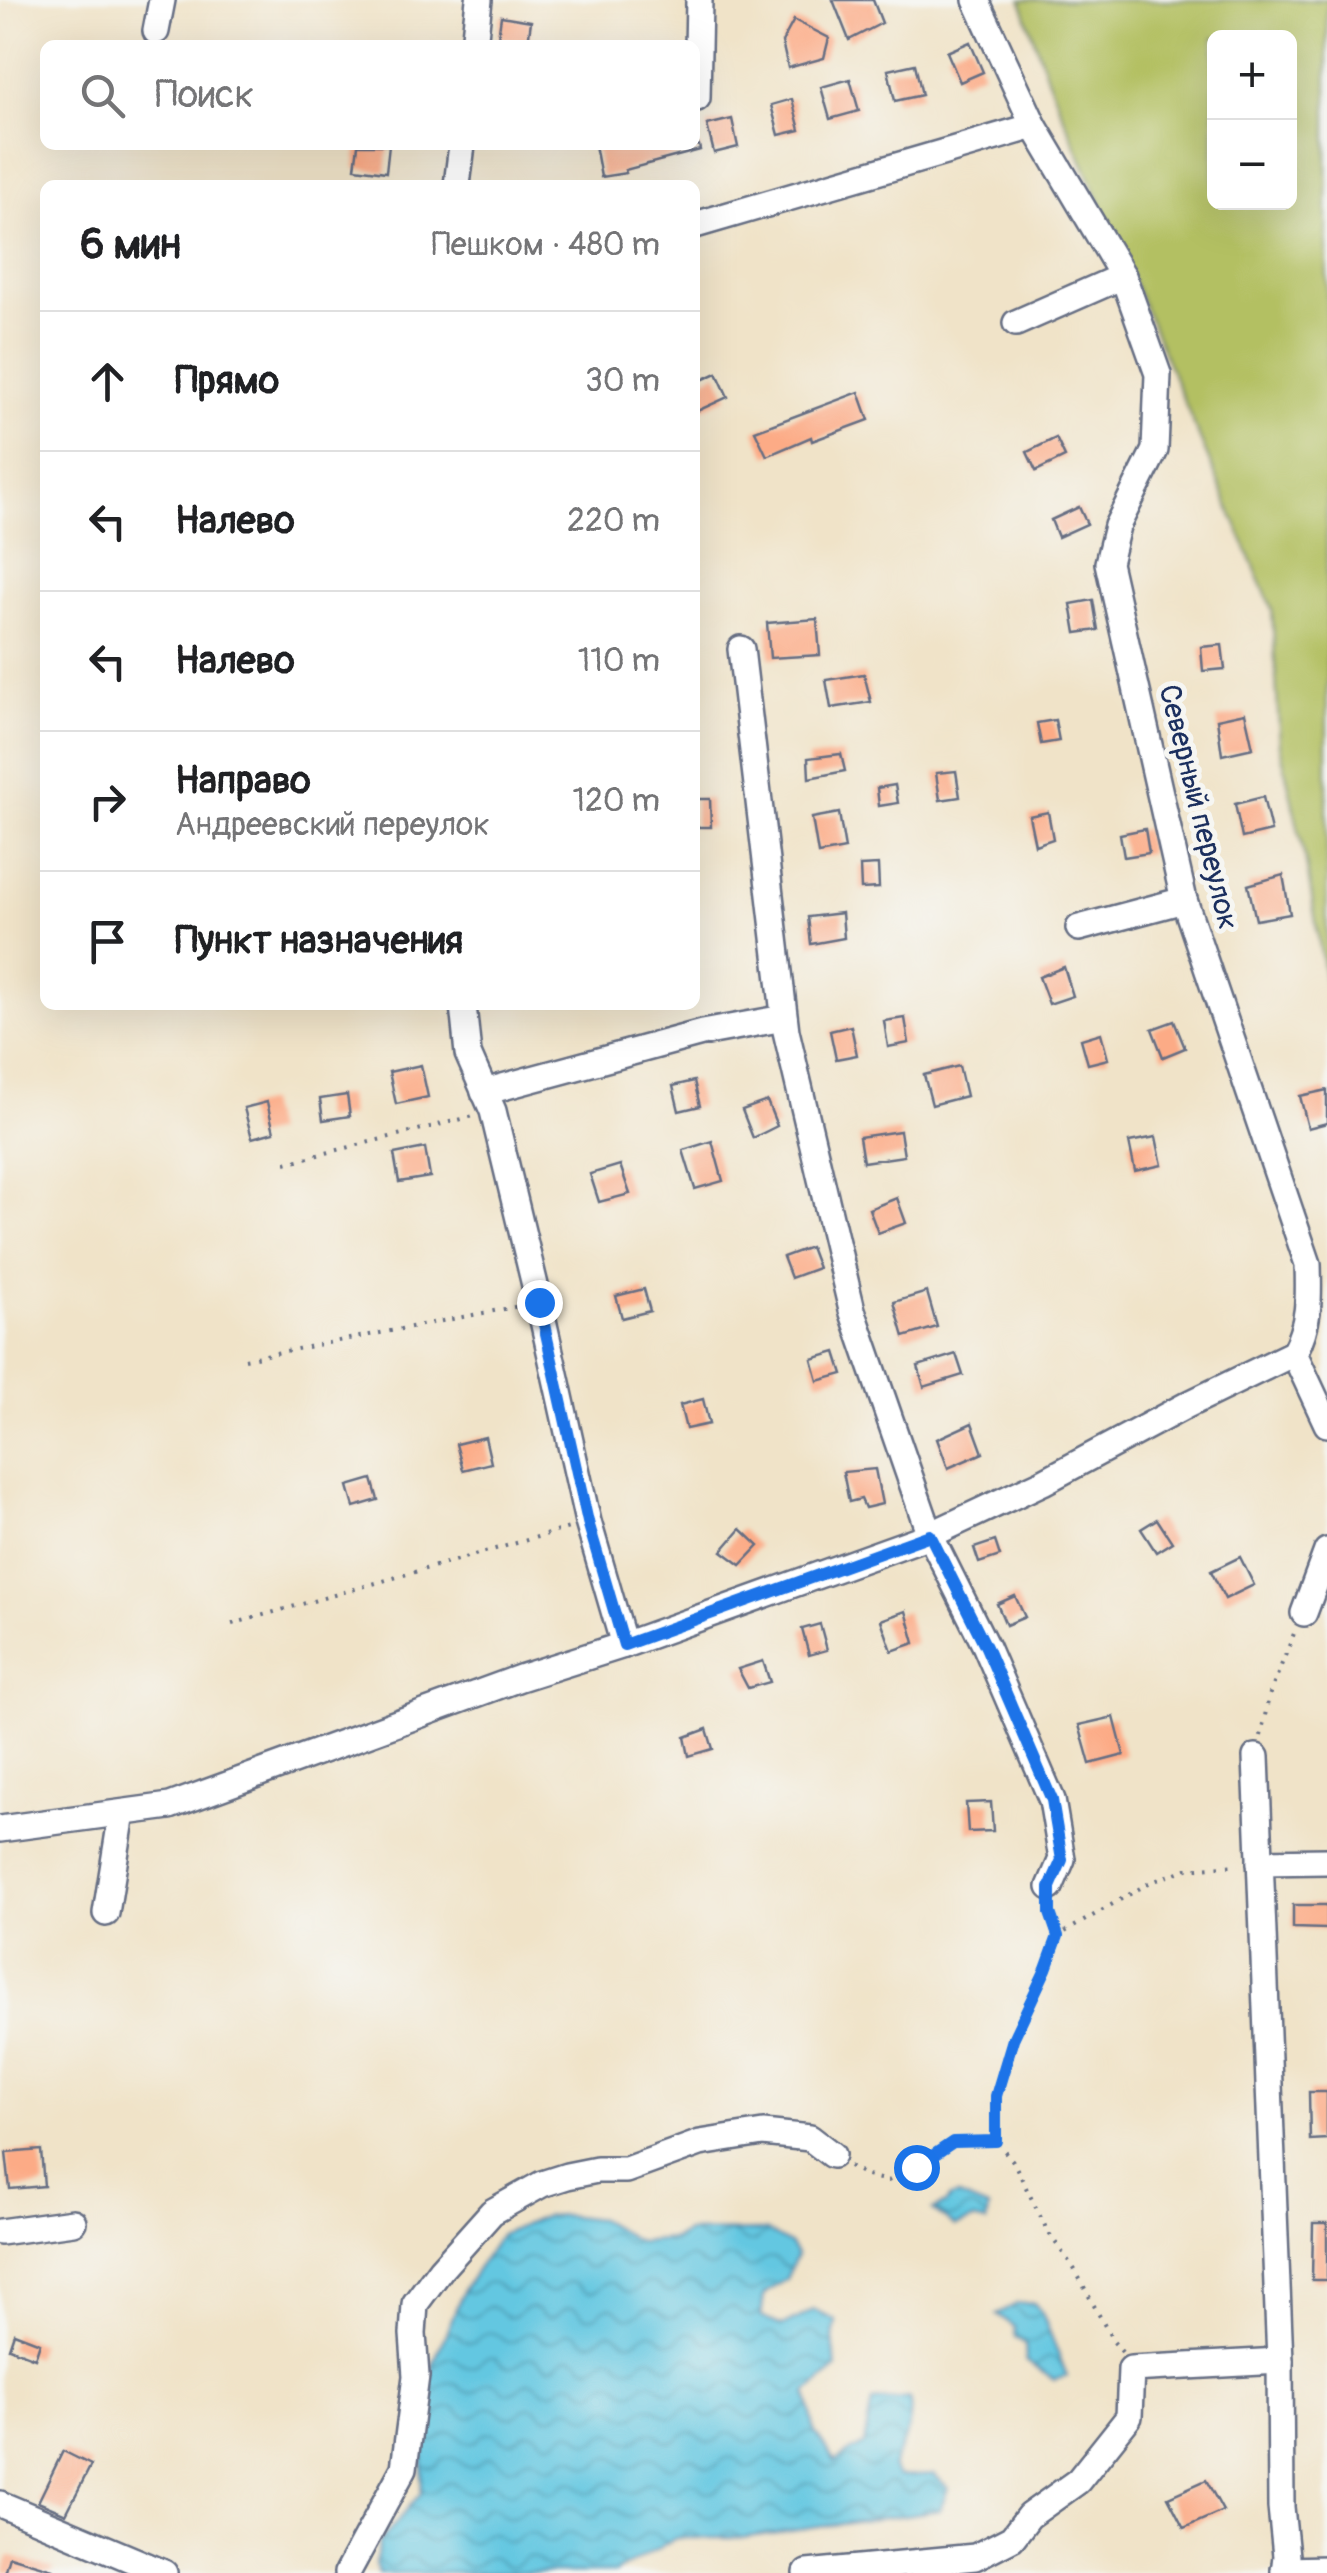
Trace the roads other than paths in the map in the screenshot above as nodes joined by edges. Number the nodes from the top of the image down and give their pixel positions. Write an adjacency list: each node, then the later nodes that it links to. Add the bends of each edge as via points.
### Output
1 (162, 0): 5 (street)
2 (480, 0): 6 (street)
3 (700, 0): 7 (street)
4 (976, 0): 8 (street, Северный переулок)
5 (156, 31)
6 (475, 40)
7 (699, 40)
8 (1034, 126): 11 (street); 12 (street, Северный переулок)
9 (461, 150): 10 (street)
10 (458, 180)
11 (700, 224)
12 (1122, 276): 13 (street); 15 (street, Северный переулок, via 1158,374 1155,450 1117,526 1108,563)
13 (1016, 323)
14 (741, 649): 18 (street)
15 (1184, 900): 16 (street); 20 (street, Северный переулок, via 1308,1264 1310,1305)
16 (1078, 928)
17 (464, 1010): 19 (street, via 468,1054)
18 (784, 1018): 19 (street, via 702,1033); 22 (street, via 852,1310)
19 (489, 1102): 25 (street, via 588,1522)
20 (1294, 1352): 21 (street); 22 (street)
21 (1327, 1424)
22 (930, 1535): 25 (street); 31 (street, via 1052,1800 1062,1860)
23 (1327, 1551): 24 (street)
24 (1304, 1613)
25 (624, 1645): 27 (street, via 170,1806)
26 (1256, 1757): 30 (street)
27 (122, 1813): 28 (street); 32 (street)
28 (0, 1829)
29 (1327, 1860): 30 (street)
30 (1260, 1862): 36 (street)
31 (1050, 1887)
32 (106, 1912)
33 (832, 2155): 41 (street, via 810,2138 763,2133 700,2143 626,2170 567,2176 492,2212 415,2304 416,2376 404,2468)
34 (73, 2222): 35 (street)
35 (0, 2232)
36 (1280, 2361): 39 (street); 42 (street, via 1131,2370 1129,2417 1078,2481 1029,2516 1012,2538 976,2558)
37 (0, 2504): 40 (street)
38 (1327, 2569): 39 (street)
39 (1284, 2572)
40 (164, 2573)
41 (347, 2573)
42 (807, 2573)

